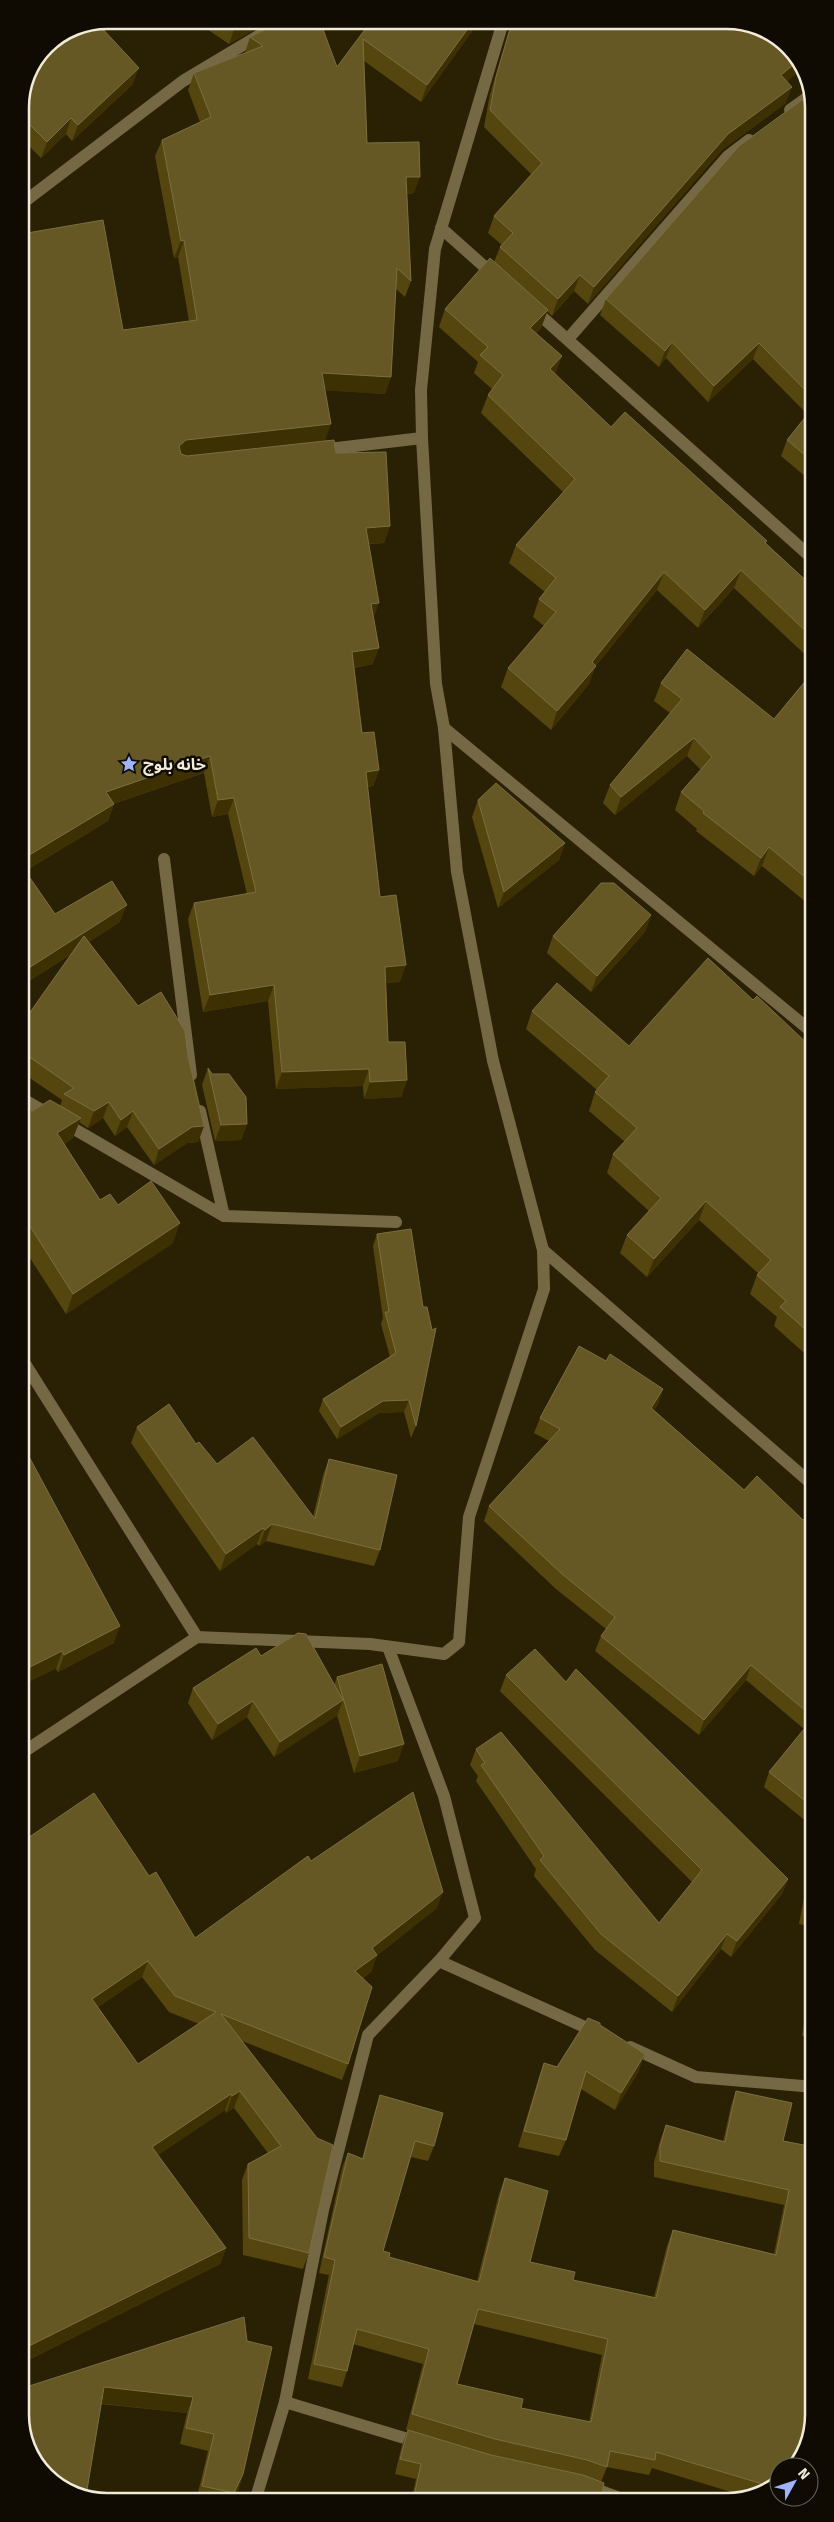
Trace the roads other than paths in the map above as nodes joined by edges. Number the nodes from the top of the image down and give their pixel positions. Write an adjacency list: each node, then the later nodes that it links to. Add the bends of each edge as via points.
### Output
1 (271, 29): 6 (street, via 183,81)
2 (501, 29): 7 (street)
3 (805, 99): 4 (street)
4 (781, 117)
5 (758, 134): 10 (street, via 728,156)
6 (29, 198)
7 (441, 228): 8 (street); 11 (street, via 435,249 421,390)
8 (508, 287)
9 (523, 300): 10 (street)
10 (568, 339): 13 (street)
11 (422, 438): 12 (street); 14 (street, via 436,684)
12 (306, 451)
13 (805, 552)
14 (444, 728): 16 (street); 20 (street, via 462,901 493,1061)
15 (164, 859): 18 (street, via 190,1070)
16 (805, 1026)
17 (29, 1103): 18 (street)
18 (224, 1216): 19 (street)
19 (396, 1222)
20 (543, 1250): 22 (street); 24 (street, via 544,1288 469,1517 459,1642 444,1654)
21 (29, 1369): 23 (street)
22 (805, 1478)
23 (197, 1637): 24 (street); 25 (street)
24 (388, 1647): 26 (street, via 444,1796 475,1918)
25 (29, 1748)
26 (439, 1961): 27 (street, via 696,2077); 28 (street, via 368,2034 323,2210)
27 (805, 2085)
28 (285, 2402): 29 (street); 31 (street)
29 (432, 2446)
30 (580, 2483): 32 (street)
31 (257, 2493)
32 (606, 2493)

